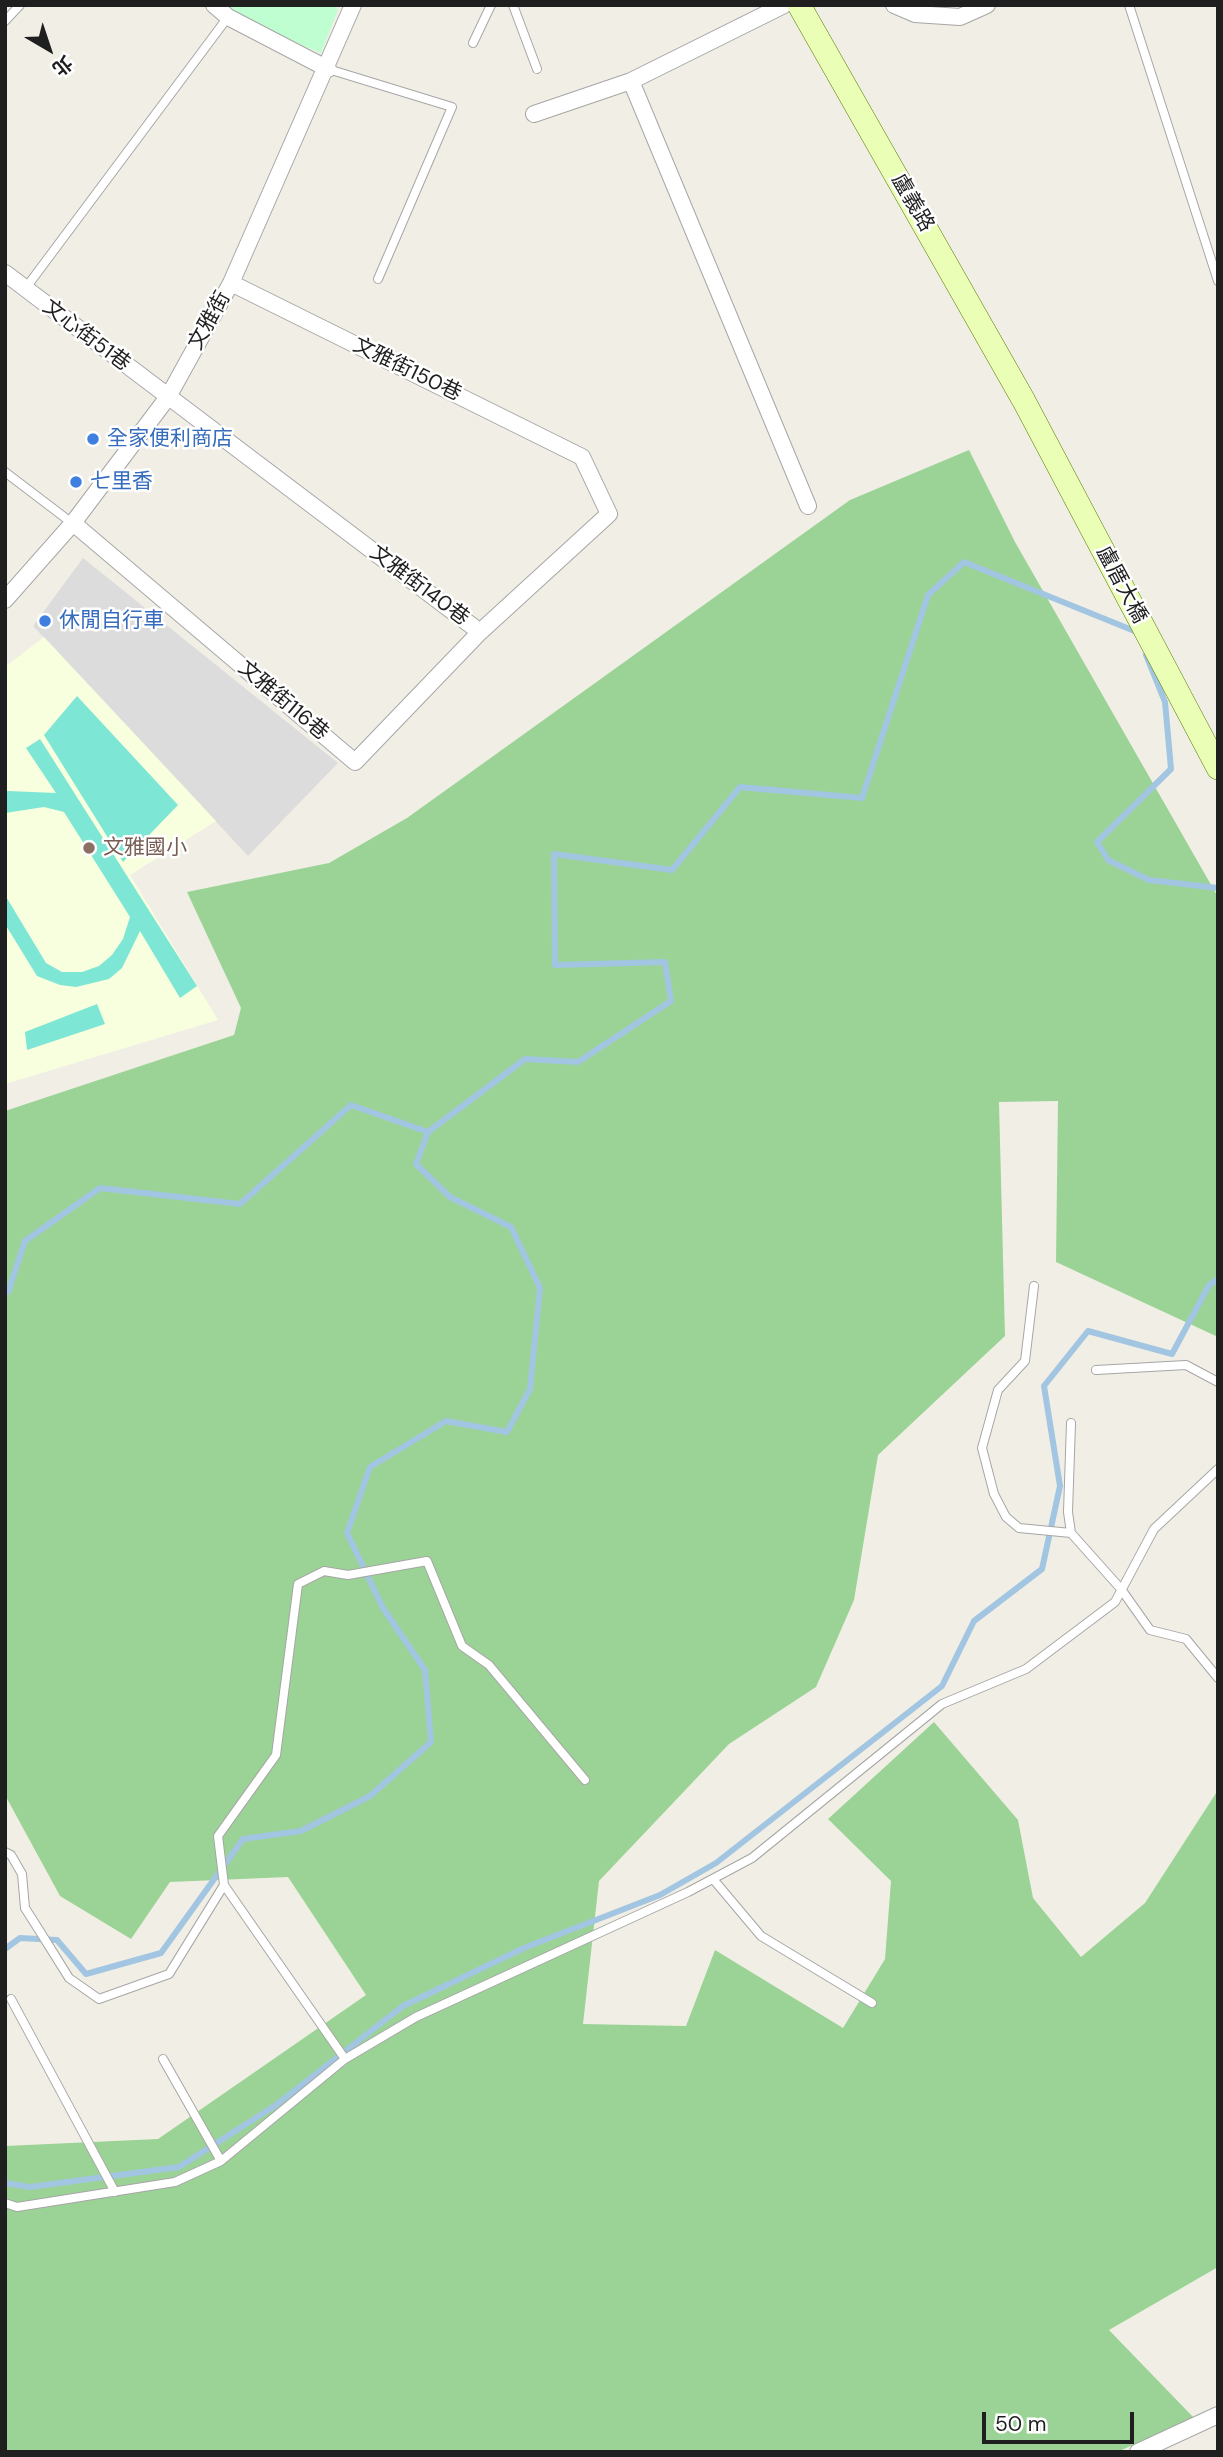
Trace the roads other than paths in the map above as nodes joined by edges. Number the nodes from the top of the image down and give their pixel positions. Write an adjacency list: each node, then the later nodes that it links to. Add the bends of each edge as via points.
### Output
1 (20, 5): 12 (lane)
2 (214, 5): 11 (street)
3 (353, 5): 14 (street, 文雅街)
4 (491, 5): 13 (lane)
5 (513, 5): 15 (lane)
6 (783, 5): 16 (street)
7 (799, 5): 24 (street, 盧義路)
8 (894, 5): 9 (street, via 915,14 960,17)
9 (986, 5)
10 (1129, 5): 20 (lane)
11 (228, 17): 14 (street); 22 (lane)
12 (5, 21)
13 (473, 43)
14 (328, 69): 19 (lane, via 452,107); 21 (street, 文雅街)
15 (537, 69)
16 (631, 81): 17 (street); 27 (street)
17 (534, 114)
18 (5, 273): 22 (street, 文心街51巷)
19 (378, 279)
20 (1218, 282)
21 (231, 283): 23 (street, 文雅街); 25 (street, 文雅街150巷)
22 (25, 289): 23 (street, 文心街51巷)
23 (168, 397): 28 (street, 文雅街); 30 (street, 文雅街140巷)
24 (1024, 401): 31 (street, 盧厝大橋)
25 (582, 457): 30 (street, 文雅街140巷, via 608,514)
26 (5, 472): 28 (lane)
27 (808, 506)
28 (73, 523): 29 (street, 文雅街); 30 (street, 文雅街116巷, via 355,762)
29 (5, 600)
30 (480, 632)
31 (1218, 768)
32 (1034, 1286): 37 (lane, via 1025,1361 998,1390 982,1448 1006,1517 1019,1528)
33 (1096, 1370): 34 (lane, via 1186,1365)
34 (1218, 1382)
35 (1071, 1423): 37 (lane)
36 (1218, 1469): 38 (lane, via 1154,1529)
37 (1071, 1533): 38 (lane)
38 (1122, 1589): 39 (lane, via 1150,1630 1186,1639); 42 (lane, via 1115,1602 1026,1669 942,1704 752,1858)
39 (1218, 1678)
40 (585, 1780): 43 (lane, via 489,1665 462,1646 427,1562 356,1574 324,1571 298,1584 276,1755 218,1836)
41 (5, 1852): 43 (lane, via 22,1874 25,1908 69,1978 99,1999 169,1974)
42 (713, 1879): 45 (lane, via 761,1936); 47 (lane, via 416,2017)
43 (223, 1881): 47 (lane)
44 (11, 1999): 49 (lane)
45 (872, 2003)
46 (163, 2059): 48 (lane)
47 (345, 2059): 48 (lane)
48 (219, 2158): 49 (lane, via 175,2182)
49 (114, 2189): 50 (lane, via 17,2207)
50 (5, 2203)
51 (1218, 2415): 52 (street)
52 (1138, 2452)

